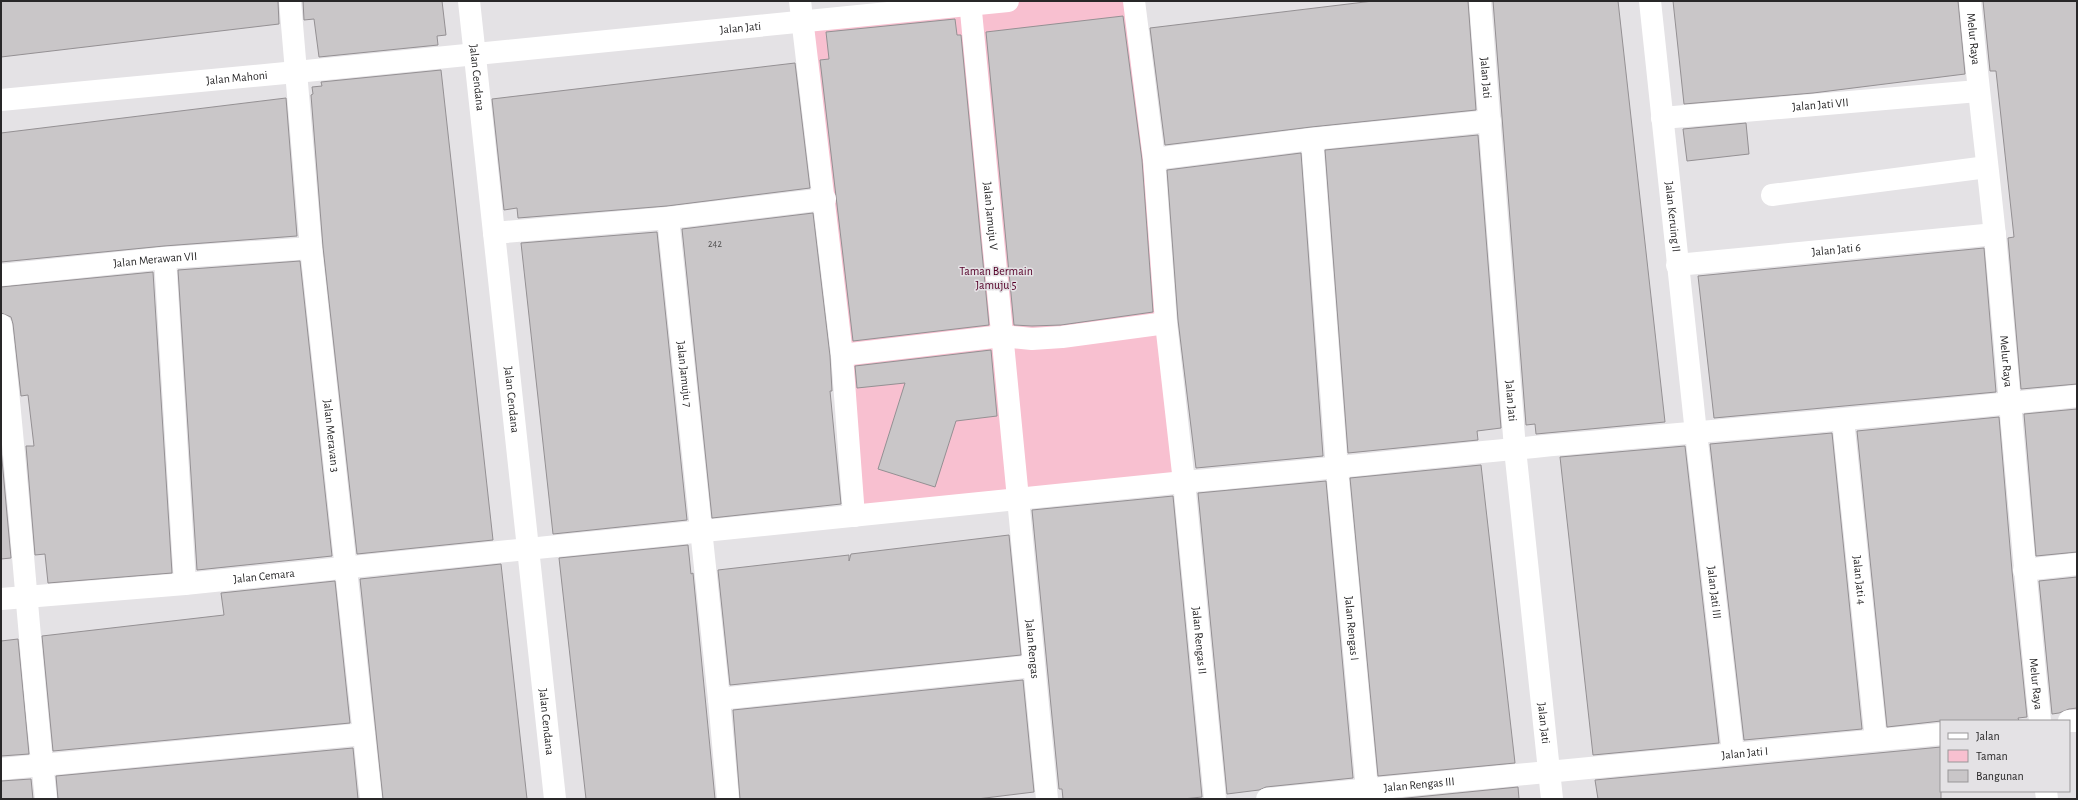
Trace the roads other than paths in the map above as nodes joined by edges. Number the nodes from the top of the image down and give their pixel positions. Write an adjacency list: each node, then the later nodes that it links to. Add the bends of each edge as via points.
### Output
1 (290, 1): 11 (street, Jalan Meravan 3)
2 (469, 1): 10 (street, Jalan Cendana)
3 (1008, 1): 8 (street, Jalan Jati)
4 (1134, 1): 17 (street, Jalan Rengas II)
5 (1480, 1): 15 (street, Jalan Jati)
6 (1650, 1): 14 (street, Jalan Keruing II)
7 (1970, 1): 12 (street, Melur Raya)
8 (970, 3): 9 (street, Jalan Jati); 30 (street, Jalan Jamuju V)
9 (802, 11): 10 (street, Jalan Jati); 20 (street)
10 (474, 55): 11 (street, Jalan Mahoni); 22 (street, Jalan Cendana)
11 (296, 72): 13 (street, Jalan Mahoni); 24 (street, Jalan Meravan 3)
12 (1978, 91): 14 (street, Jalan Jati VII); 18 (street, Melur Raya)
13 (1, 100)
14 (1662, 118): 26 (street, Jalan Keruing II)
15 (1490, 121): 16 (street); 37 (street, Jalan Jati)
16 (1312, 139): 17 (street); 38 (street, Jalan Rengas I)
17 (1154, 159): 28 (street, Jalan Rengas II)
18 (1987, 167): 19 (street); 23 (street, Melur Raya)
19 (1772, 195)
20 (825, 199): 21 (street); 31 (street)
21 (668, 218): 22 (street); 42 (street, Jalan Jamuju 7)
22 (494, 233): 43 (street, Jalan Cendana)
23 (1995, 234): 26 (street, Jalan Jati 6); 33 (street, Melur Raya)
24 (311, 248): 25 (street, Jalan Merawan VII); 45 (street, Jalan Meravan 3)
25 (165, 258): 27 (street, Jalan Merawan VII); 47 (street)
26 (1677, 265): 36 (street, Jalan Keruing II)
27 (1, 275)
28 (1166, 323): 30 (street, via 1062,337); 39 (street, Jalan Rengas II)
29 (1, 325): 35 (street)
30 (1002, 336): 31 (street); 40 (street, Jalan Jamuju V)
31 (842, 356): 41 (street)
32 (2077, 396): 33 (street, Jalan Cemara)
33 (2010, 403): 34 (street, Jalan Cemara); 46 (street, Melur Raya)
34 (1843, 420): 36 (street, Jalan Cemara); 55 (street, Jalan Jati 4)
35 (7, 431): 48 (street)
36 (1696, 433): 37 (street, Jalan Cemara); 56 (street, Jalan Jati III)
37 (1514, 449): 38 (street, Jalan Cemara); 59 (street, Jalan Jati)
38 (1337, 469): 39 (street, Jalan Cemara); 60 (street, Jalan Rengas I)
39 (1184, 482): 40 (street, Jalan Cemara); 66 (street, Jalan Rengas II)
40 (1018, 499): 41 (street, Jalan Cemara); 50 (street, Jalan Rengas)
41 (854, 516): 42 (street, Jalan Cemara)
42 (700, 530): 43 (street, Jalan Cemara); 51 (street, Jalan Jamuju 7)
43 (528, 549): 45 (street, Jalan Cemara); 63 (street, Jalan Cendana)
44 (2077, 564): 46 (street)
45 (346, 567): 47 (street, Jalan Cemara); 53 (street, Jalan Meravan 3)
46 (2024, 570): 52 (street, Melur Raya)
47 (185, 584): 48 (street, Jalan Cemara)
48 (25, 597): 49 (street, Jalan Cemara); 57 (street)
49 (1, 599)
50 (1034, 666): 51 (street); 65 (street, Jalan Rengas)
51 (719, 699): 64 (street, Jalan Jamuju 7)
52 (2040, 720)
53 (364, 734): 57 (street); 62 (street, Jalan Meravan 3)
54 (1940, 734): 55 (street, Jalan Jati I)
55 (1876, 740): 56 (street, Jalan Jati I)
56 (1733, 753): 59 (street, Jalan Jati I)
57 (42, 764): 58 (street); 61 (street)
58 (1, 769)
59 (1548, 771): 60 (street, Jalan Rengas III); 68 (street, Jalan Jati)
60 (1367, 789): 67 (street, Jalan Rengas III)
61 (46, 799)
62 (371, 799)
63 (555, 799)
64 (728, 799)
65 (1047, 799)
66 (1215, 799)
67 (1267, 799)
68 (1552, 799)

